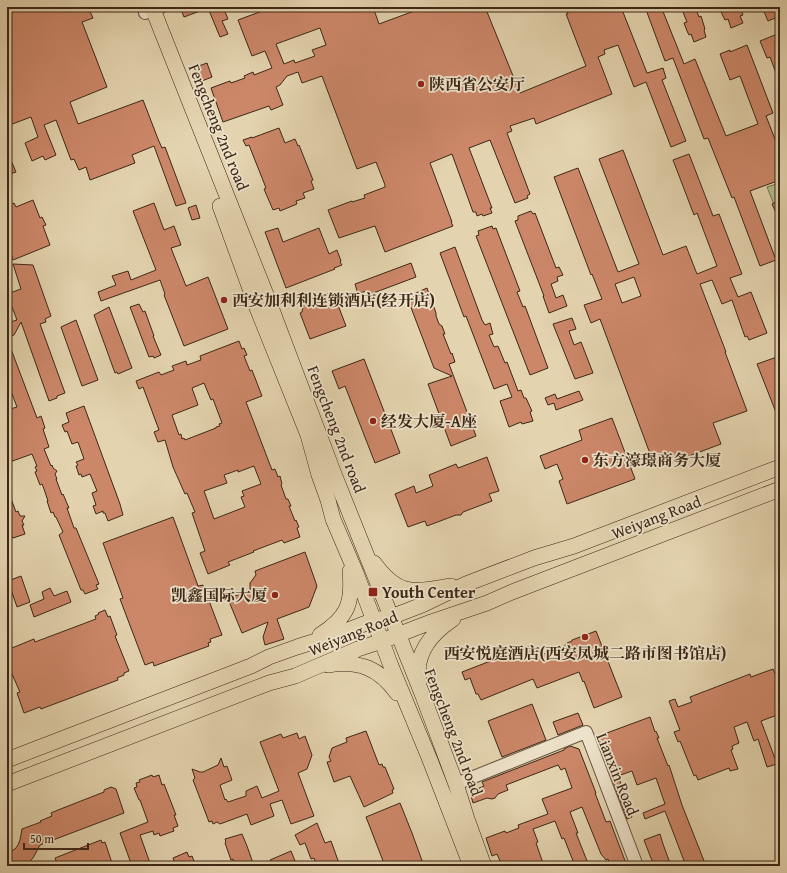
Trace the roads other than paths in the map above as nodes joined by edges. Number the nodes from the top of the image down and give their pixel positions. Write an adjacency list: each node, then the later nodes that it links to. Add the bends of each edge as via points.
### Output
1 (151, 9): 4 (main road, Fengcheng 2nd road, via 269,302); 5 (main road, Fengcheng 2nd road, via 257,308 308,435)
2 (780, 467): 6 (main road, Weiyang Road, via 574,546)
3 (780, 489): 7 (main road, Weiyang Road)
4 (359, 536): 6 (main road, via 382,573 394,584 406,590); 8 (main road, Fengcheng 2nd road)
5 (344, 545): 9 (main road, Fengcheng 2nd road); 12 (main road, via 350,567 352,593 347,608 332,628)
6 (466, 584): 8 (main road, Weiyang Road)
7 (466, 611): 10 (main road, Weiyang Road); 14 (main road, via 439,630 428,642 418,668 418,680)
8 (391, 617): 9 (main road, Weiyang Road); 10 (main road, Fengcheng 2nd road)
9 (374, 620): 11 (main road, Fengcheng 2nd road); 12 (main road, Weiyang Road)
10 (398, 634): 11 (main road, Weiyang Road); 14 (main road, Fengcheng 2nd road)
11 (382, 641): 13 (main road, Weiyang Road, via 331,659); 15 (main road, Fengcheng 2nd road)
12 (297, 647): 16 (main road, Weiyang Road)
13 (319, 666): 15 (main road, via 349,664 375,671 389,682); 17 (main road, Weiyang Road)
14 (423, 696): 18 (main road, Fengcheng 2nd road)
15 (413, 720): 19 (main road, Fengcheng 2nd road)
16 (7, 760)
17 (7, 784)
18 (456, 784): 20 (main road, Fengcheng 2nd road); 21 (street, Lianxin Road, via 586,732)
19 (471, 866)
20 (484, 866)
21 (637, 866)

